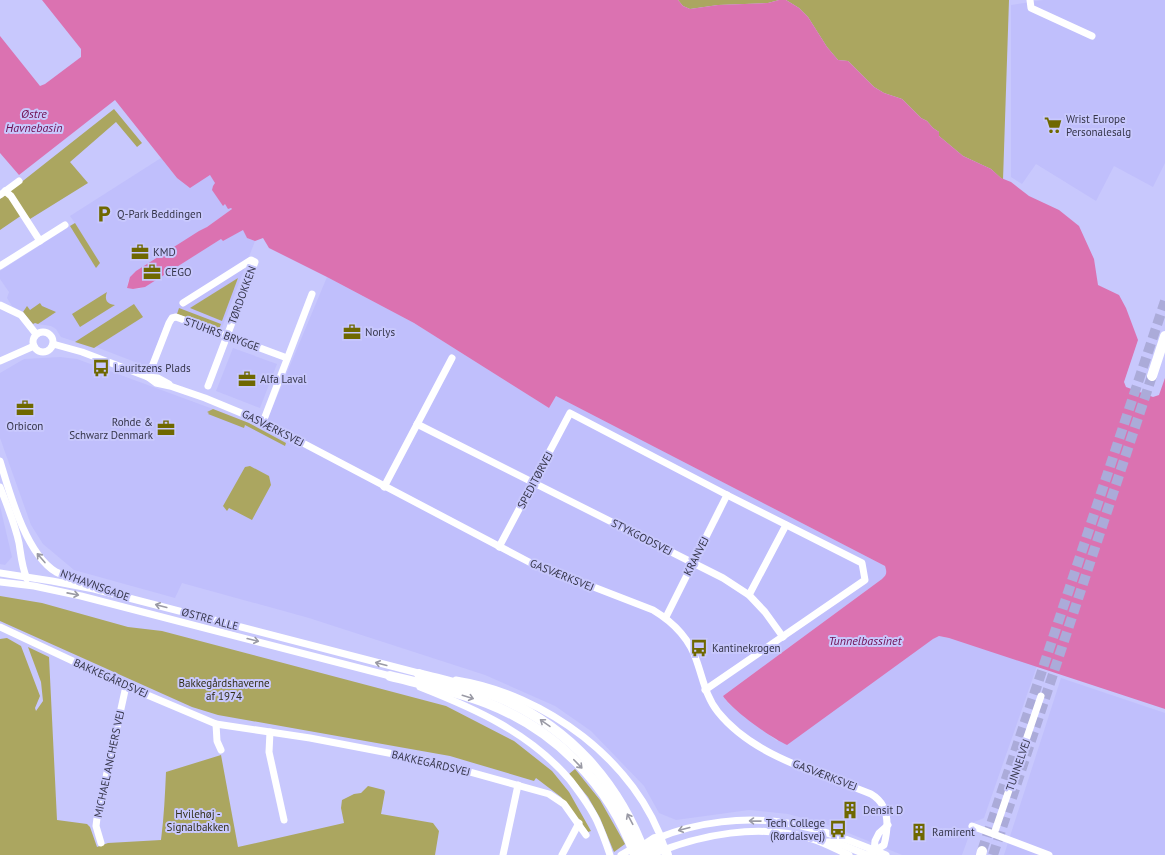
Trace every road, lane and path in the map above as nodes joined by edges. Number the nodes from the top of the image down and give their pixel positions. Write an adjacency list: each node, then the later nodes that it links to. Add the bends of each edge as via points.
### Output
1 (1030, 0): 2 (street, via 1031,8)
2 (1092, 36)
3 (19, 181): 4 (street)
4 (2, 193): 6 (street, via 10,196)
5 (66, 225): 6 (street)
6 (40, 241): 7 (street)
7 (0, 266)
8 (312, 294): 16 (street)
9 (182, 303): 12 (street, TØRDOKKEN, via 251,260 255,262)
10 (0, 305): 11 (street, via 21,315)
11 (36, 334): 14 (street, via 42,331 49,333 53,338); 15 (street)
12 (227, 336): 16 (street, STUHRS BRYGGE); 20 (street, STUHRS BRYGGE, via 172,318); 21 (street, TØRDOKKEN)
13 (1165, 336): 19 (highway)
14 (53, 344): 15 (street, via 49,350 42,352); 20 (street, GASVÆRKSVEJ)
15 (34, 346): 18 (street)
16 (287, 358): 22 (street)
17 (452, 358): 23 (street)
18 (0, 361)
19 (1152, 376)
20 (148, 377): 22 (street, GASVÆRKSVEJ, via 158,378 170,386)
21 (208, 386)
22 (263, 422): 27 (street, GASVÆRKSVEJ)
23 (417, 424): 26 (street); 27 (street)
24 (0, 461): 29 (street, NYHAVNSGADE)
25 (0, 469): 29 (street)
26 (534, 482): 30 (street, SPEDITØRVEJ, via 570,413); 32 (street, SPEDITØRVEJ); 33 (street, STYKGODSVEJ)
27 (384, 486): 32 (street, GASVÆRKSVEJ)
28 (0, 487): 35 (street, via 15,527)
29 (8, 488): 39 (street, NYHAVNSGADE, one-way to 29, via 62,575 45,563 33,549)
30 (727, 495): 31 (street); 33 (street, KRANVEJ)
31 (786, 525): 38 (street); 42 (street, via 862,563 865,580)
32 (499, 547): 40 (street, GASVÆRKSVEJ, via 529,562)
33 (693, 563): 38 (street, STYKGODSVEJ, via 724,578); 40 (street, KRANVEJ)
34 (0, 573): 35 (street, ØSTRE ALLE)
35 (26, 576): 37 (street); 39 (street, ØSTRE ALLE)
36 (0, 582): 37 (street, ØSTRE ALLE)
37 (34, 586): 44 (street, ØSTRE ALLE, one-way to 44)
38 (749, 595): 42 (street, STYKGODSVEJ)
39 (140, 601): 43 (street, ØSTRE ALLE, one-way to 39)
40 (666, 617): 46 (street, GASVÆRKSVEJ, via 693,651)
41 (0, 627): 45 (street, BAKKEGÅRDSVEJ)
42 (783, 637): 46 (street)
43 (419, 674): 57 (street, ØSTRE ALLE, via 468,681 508,694 574,728 624,776 647,808); 68 (highway, one-way to 43, via 632,823 613,790 571,743 538,718 498,697)
44 (390, 676): 64 (street, ØSTRE ALLE, via 483,714 532,744 563,772 580,793 597,820); 67 (highway, one-way to 67, via 486,702 547,736 581,766 605,796 624,828)
45 (126, 686): 48 (street, BAKKEGÅRDSVEJ); 59 (street, MICHAEL ANCHERS VEJ, via 96,818)
46 (705, 690): 61 (street, GASVÆRKSVEJ, via 718,713 753,743 777,757 878,798 885,809 888,825 884,845)
47 (1041, 696): 55 (street, TUNNELVEJ)
48 (216, 724): 49 (street, BAKKEGÅRDSVEJ); 50 (street)
49 (270, 732): 51 (street, BAKKEGÅRDSVEJ, via 430,761); 52 (street, via 269,752)
50 (220, 750)
51 (518, 785): 53 (street, BAKKEGÅRDSVEJ, via 556,797); 62 (street)
52 (284, 820)
53 (579, 823): 56 (street, BAKKEGÅRDSVEJ); 63 (street)
54 (972, 826): 55 (street)
55 (994, 834): 73 (street)
56 (586, 835)
57 (658, 838): 60 (street, ØSTRE ALLE); 61 (street, one-way to 57, via 862,844 821,831 786,823 760,821 707,824); 65 (street); 66 (highway); 68 (street, via 659,844)
58 (818, 842): 60 (street, via 779,832 739,833 702,837); 70 (street); 71 (street, via 835,842)
59 (101, 843)
60 (664, 851): 69 (street)
61 (874, 853): 71 (street, GASVÆRKSVEJ); 72 (street)
62 (503, 855)
63 (562, 855)
64 (610, 855)
65 (621, 855)
66 (630, 855)
67 (635, 855)
68 (644, 855)
69 (650, 855)
70 (849, 855)
71 (868, 855)
72 (886, 855)
73 (1049, 855)

